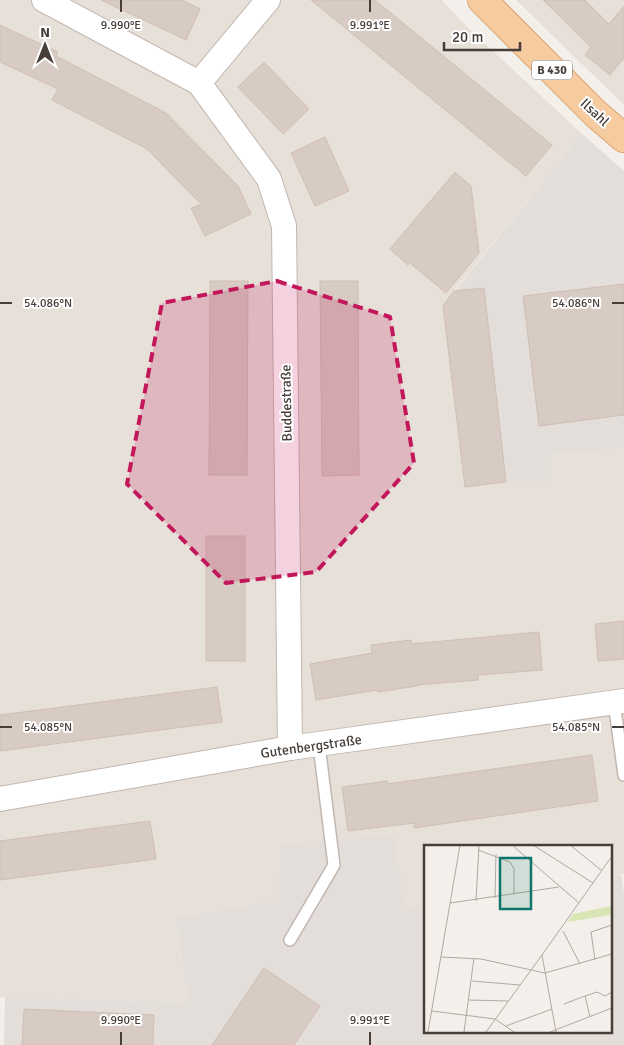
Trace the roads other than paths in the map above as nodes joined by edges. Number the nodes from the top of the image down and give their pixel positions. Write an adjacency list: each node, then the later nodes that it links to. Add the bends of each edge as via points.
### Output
1 (44, 0): 4 (street, Buddestraße)
2 (268, 0): 4 (street)
3 (482, 0): 5 (main road, Ilsahl / B 430)
4 (199, 83): 8 (street, Buddestraße, via 269,179 284,226)
5 (624, 138)
6 (619, 702): 7 (street, Gutenbergstraße); 9 (lane)
7 (320, 745): 8 (street, Gutenbergstraße); 11 (lane, via 334,865)
8 (290, 748): 10 (street, Gutenbergstraße)
9 (624, 775)
10 (0, 799)
11 (290, 940)

